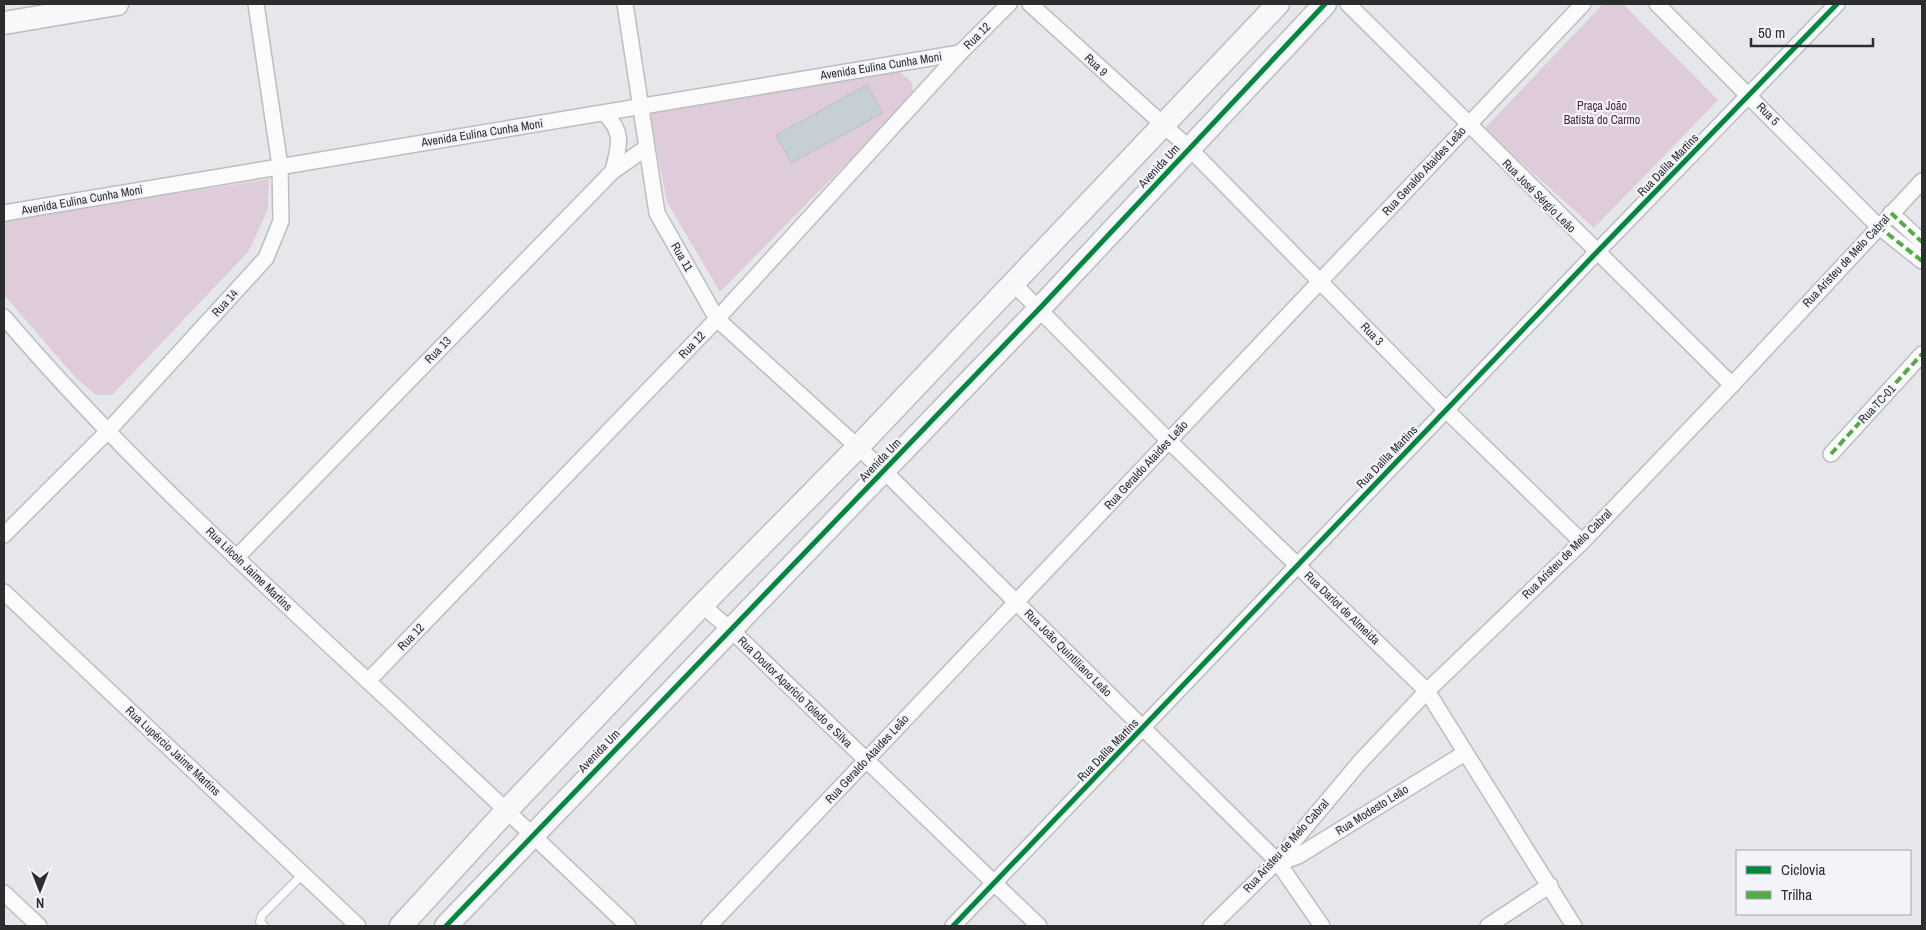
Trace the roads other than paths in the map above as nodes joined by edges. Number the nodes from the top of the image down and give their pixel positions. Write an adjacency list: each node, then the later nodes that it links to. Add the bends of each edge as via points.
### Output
1 (117, 4): 12 (street)
2 (256, 4): 21 (street, Rua 14)
3 (625, 4): 15 (street, Rua 11)
4 (1009, 4): 13 (street, Rua 12)
5 (1030, 4): 18 (street, Rua 9)
6 (1278, 4): 18 (street, Avenida Um)
7 (1325, 4): 20 (street, Avenida Um)
8 (1348, 4): 17 (street, Rua José Sérgio Leão)
9 (1583, 4): 17 (street, Rua Geraldo Ataides Leão)
10 (1657, 4): 14 (street, Rua 5)
11 (1837, 4): 14 (street, Rua Dalila Martins)
12 (4, 23)
13 (960, 53): 15 (street, Avenida Eulina Cunha Moni); 34 (street, Rua 12)
14 (1749, 95): 26 (street, Rua 5); 28 (street, Rua Dalila Martins)
15 (641, 106): 16 (street, Avenida Eulina Cunha Moni); 19 (street, Rua 11)
16 (604, 113): 21 (street, Avenida Eulina Cunha Moni); 22 (street, via 618,128)
17 (1468, 125): 28 (street, Rua José Sérgio Leão); 30 (street, Rua Geraldo Ataides Leão)
18 (1162, 126): 20 (street, Rua 3); 31 (street, Avenida Um)
19 (646, 148): 22 (street, Rua 13); 34 (street, Rua 11, via 657,213)
20 (1189, 148): 30 (street, Rua 3); 32 (street, Avenida Um)
21 (280, 166): 24 (street, Avenida Eulina Cunha Moni); 38 (street, Rua 14, via 281,221 266,258)
22 (613, 171): 45 (street, Rua 13)
23 (1922, 181): 25 (street, Rua Aristeu de Melo Cabral)
24 (4, 213)
25 (1891, 213): 26 (street, Rua Aristeu de Melo Cabral); 27 (street)
26 (1878, 226): 29 (street, Rua 5); 36 (street, Rua Aristeu de Melo Cabral)
27 (1922, 242)
28 (1596, 253): 36 (street, Rua José Sérgio Leão); 37 (street, Rua Dalila Martins)
29 (1922, 261)
30 (1320, 280): 37 (street, Rua 3); 39 (street, Rua Geraldo Ataides Leão)
31 (1013, 283): 32 (street, Rua Darlot de Almeida); 40 (street, Avenida Um)
32 (1040, 308): 39 (street, Rua Darlot de Almeida); 42 (street, Avenida Um)
33 (4, 317): 38 (street, Rua Lilcoln Jaime Martins, via 58,380)
34 (717, 318): 40 (street, Rua 11); 51 (street, Rua 12)
35 (1922, 354): 41 (street, Rua TC-01)
36 (1732, 385): 44 (street, Rua Aristeu de Melo Cabral)
37 (1446, 410): 44 (street, Rua 3); 46 (street, Rua Dalila Martins)
38 (108, 431): 43 (street, Rua 14); 45 (street, Rua Lilcoln Jaime Martins)
39 (1169, 440): 46 (street, Rua Darlot de Almeida); 48 (street, Rua Geraldo Ataides Leão)
40 (857, 448): 42 (street, Rua João Quintiliano Leão); 49 (street, Avenida Um)
41 (1831, 454)
42 (884, 471): 48 (street, Rua João Quintiliano Leão); 50 (street, Avenida Um)
43 (4, 535)
44 (1582, 542): 52 (street, Rua Aristeu de Melo Cabral)
45 (236, 558): 51 (street, Rua Lilcoln Jaime Martins)
46 (1298, 566): 52 (street, Rua Darlot de Almeida); 53 (street, Rua Dalila Martins)
47 (4, 592): 59 (street, Rua Lupércio Jaime Martins)
48 (1016, 602): 53 (street, Rua João Quintiliano Leão); 55 (street, Rua Geraldo Ataides Leão)
49 (702, 605): 50 (street, Rua Doutor Aparício Toledo e Silva); 56 (street, Avenida Um)
50 (731, 630): 55 (street, Rua Doutor Aparício Toledo e Silva); 57 (street, Avenida Um)
51 (368, 681): 56 (street, Rua Lilcoln Jaime Martins)
52 (1428, 691): 54 (street, Rua Darlot de Almeida); 58 (street, Rua Aristeu de Melo Cabral, via 1360,762)
53 (1143, 728): 58 (street, Rua João Quintiliano Leão); 60 (street, Rua Dalila Martins)
54 (1465, 753): 58 (street, Rua Modesto Leão, via 1298,856); 61 (street, Rua Darlot de Almeida)
55 (866, 760): 60 (street, Rua Doutor Aparício Toledo e Silva); 69 (street, Rua Geraldo Ataides Leão)
56 (507, 810): 57 (street, Rua Lilcoln Jaime Martins); 66 (street, Avenida Um)
57 (533, 835): 67 (street, Avenida Um); 68 (street)
58 (1278, 862): 72 (street, Rua Aristeu de Melo Cabral); 73 (street, Rua João Quintiliano Leão)
59 (303, 874): 64 (lane, via 262,915 260,922); 65 (street, Rua Lupércio Jaime Martins)
60 (994, 883): 70 (street, Rua Dalila Martins); 71 (street, Rua Doutor Aparício Toledo e Silva)
61 (1550, 885): 74 (street); 75 (street, Rua Darlot de Almeida)
62 (4, 893): 63 (street)
63 (39, 926)
64 (264, 926)
65 (358, 926)
66 (401, 926)
67 (446, 926)
68 (628, 926)
69 (709, 926)
70 (954, 926)
71 (1039, 926)
72 (1211, 926)
73 (1322, 926)
74 (1488, 926)
75 (1574, 926)

